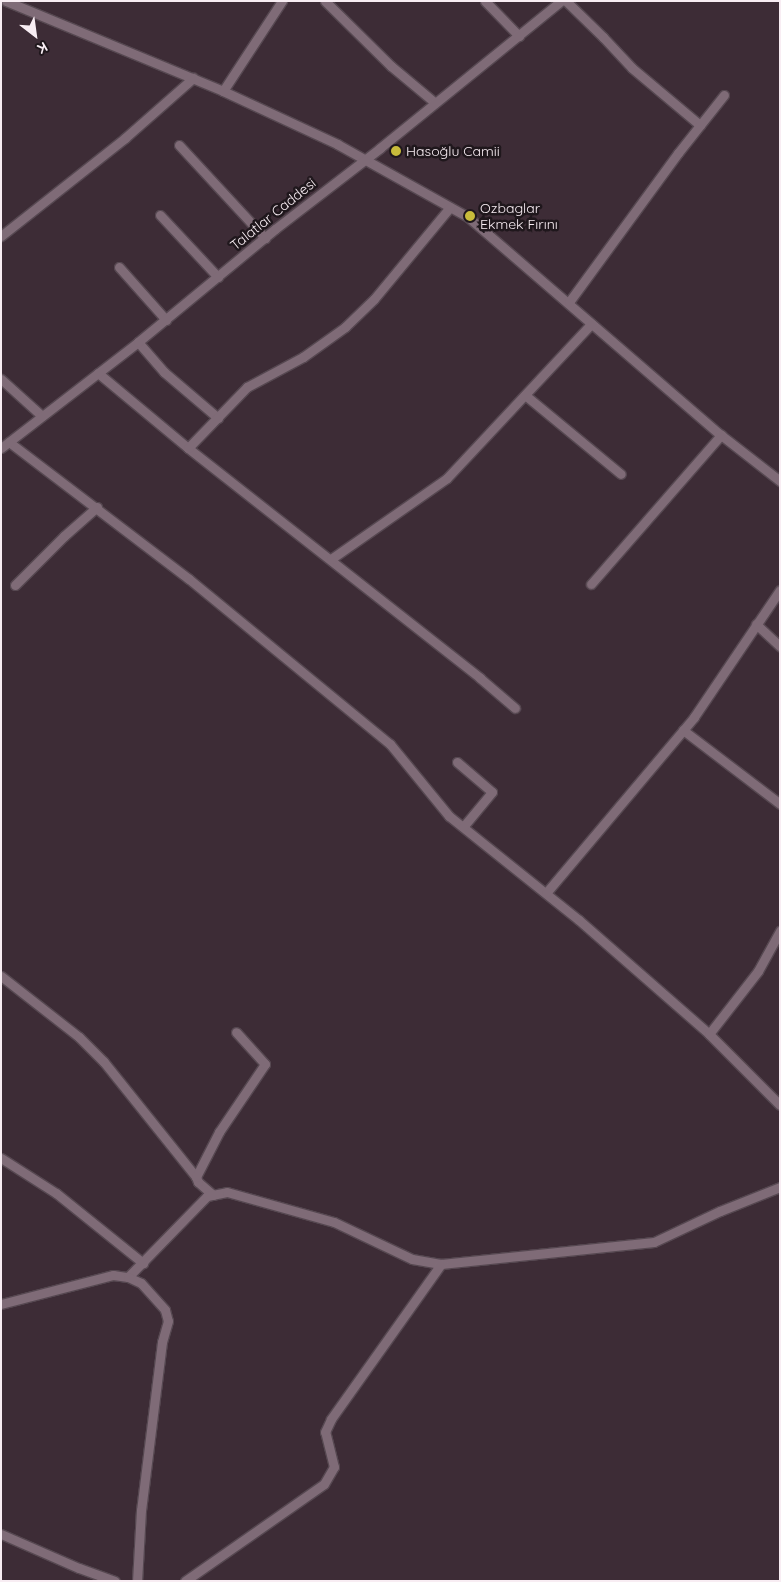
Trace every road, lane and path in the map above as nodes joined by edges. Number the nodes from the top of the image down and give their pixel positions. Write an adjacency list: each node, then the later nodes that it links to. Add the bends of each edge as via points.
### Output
1 (6, 1): 8 (street)
2 (282, 1): 9 (street)
3 (325, 1): 11 (street, via 391,66)
4 (485, 1): 7 (street)
5 (561, 1): 7 (street, Talatlar Caddesi)
6 (566, 1): 12 (street, via 632,68)
7 (519, 36): 11 (street, Talatlar Caddesi)
8 (193, 78): 9 (street); 17 (street, via 125,138)
9 (223, 91): 14 (street, via 337,144)
10 (724, 95): 12 (street)
11 (434, 102): 14 (street, Talatlar Caddesi)
12 (700, 125): 21 (street)
13 (179, 145): 18 (street)
14 (363, 160): 15 (street); 18 (street, Talatlar Caddesi)
15 (450, 207): 21 (street, via 468,217); 29 (street, via 374,299 346,327 303,357 247,388)
16 (160, 215): 20 (street)
17 (1, 236)
18 (265, 238): 20 (street, Talatlar Caddesi)
19 (119, 266): 22 (street)
20 (218, 277): 22 (street, Talatlar Caddesi)
21 (569, 302): 23 (street)
22 (166, 320): 24 (street, Talatlar Caddesi)
23 (590, 324): 27 (street); 30 (street)
24 (138, 342): 25 (street, Talatlar Caddesi); 29 (street, via 164,372)
25 (98, 373): 28 (street, Talatlar Caddesi); 32 (street)
26 (1, 378): 28 (street)
27 (525, 395): 33 (street); 36 (street, via 447,478)
28 (42, 416): 31 (street, Talatlar Caddesi)
29 (218, 418): 32 (street)
30 (721, 435): 34 (street); 37 (street)
31 (5, 445): 35 (street)
32 (188, 448): 36 (street)
33 (621, 474)
34 (780, 481)
35 (97, 507): 38 (street); 46 (street, via 390,744 449,816)
36 (331, 559): 42 (street)
37 (592, 584)
38 (15, 585)
39 (780, 590): 40 (street)
40 (756, 624): 41 (street); 43 (street)
41 (780, 646)
42 (515, 708)
43 (683, 730): 45 (street); 47 (street)
44 (457, 762): 46 (street, via 492,792)
45 (780, 804)
46 (463, 827): 47 (street)
47 (546, 893): 51 (street)
48 (780, 931): 51 (street, via 758,971)
49 (1, 976): 54 (street, via 79,1037 104,1062)
50 (236, 1032): 54 (street, via 265,1064 219,1132)
51 (708, 1034): 52 (street)
52 (780, 1105)
53 (1, 1158): 57 (street, via 56,1193)
54 (196, 1177): 56 (street)
55 (780, 1187): 58 (street, via 654,1242)
56 (213, 1195): 57 (street, via 207,1196); 58 (street, via 227,1192 334,1222 412,1259)
57 (143, 1263): 59 (street)
58 (442, 1264): 64 (street, via 331,1419 325,1432 334,1467 324,1484)
59 (128, 1278): 60 (street, via 113,1275); 63 (street, via 141,1283 165,1310 168,1321 162,1342 141,1510)
60 (1, 1304)
61 (1, 1534): 62 (street)
62 (115, 1581)
63 (137, 1581)
64 (185, 1581)

